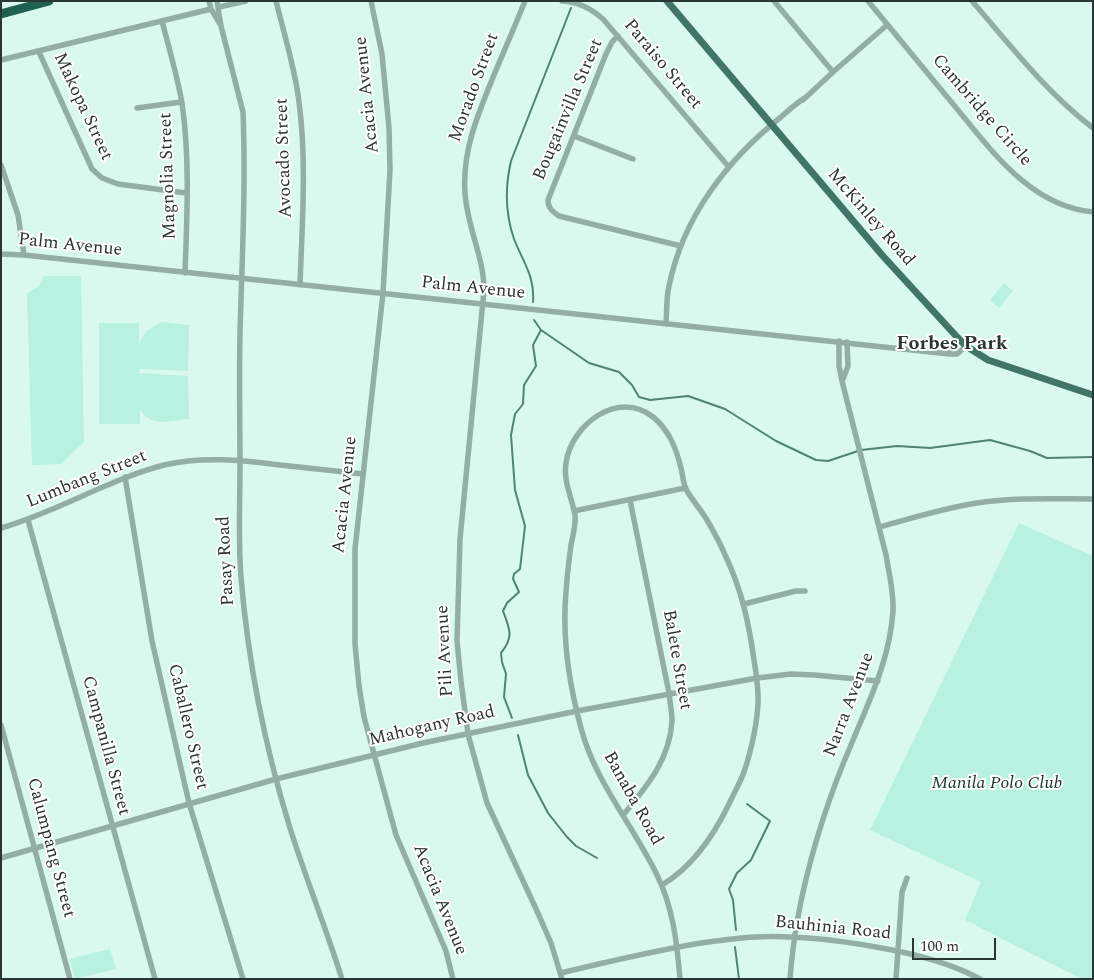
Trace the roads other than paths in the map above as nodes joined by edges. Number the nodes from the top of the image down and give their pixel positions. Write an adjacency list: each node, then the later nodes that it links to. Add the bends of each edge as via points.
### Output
1 (30, 1): 14 (highway)
2 (49, 1): 16 (highway)
3 (209, 1): 15 (street, Pasay Road)
4 (246, 1): 13 (street)
5 (276, 1): 39 (street, Avocado Street, via 293,68 303,140)
6 (371, 1): 40 (street, Acacia Avenue, via 382,54 389,128 390,170)
7 (525, 1): 41 (street, Morado Street, via 481,107 465,160 467,215 484,273)
8 (562, 1): 20 (street, Paraiso Street, via 577,3 594,11)
9 (667, 1): 26 (main road, McKinley Road)
10 (774, 1): 23 (street)
11 (868, 1): 18 (street, Cambridge Circle)
12 (972, 1): 27 (street, via 1036,75 1072,112)
13 (218, 4): 19 (street, Pasay Road)
14 (1, 9)
15 (211, 9): 17 (street); 19 (street, Pasay Road)
16 (1, 14)
17 (162, 20): 21 (street); 24 (street, Magnolia Street)
18 (887, 25): 23 (street); 33 (street, Cambridge Circle, via 1006,166 1034,190 1081,211)
19 (221, 26): 38 (street, Pasay Road, via 242,107 244,129)
20 (618, 36): 28 (street, Bougainvilla Street, via 606,54); 31 (street, Paraiso Street)
21 (40, 52): 22 (street); 32 (street, Makopa Street, via 92,170 118,184)
22 (1, 60)
23 (833, 72): 26 (street, via 800,104)
24 (181, 102): 25 (street); 32 (street, Magnolia Street)
25 (137, 108)
26 (770, 125): 31 (street); 43 (main road, McKinley Road)
27 (1093, 128)
28 (574, 136): 29 (street); 34 (street, Bougainvilla Street, via 548,200 552,211 559,216)
29 (633, 159)
30 (1, 165): 36 (street, via 18,216)
31 (728, 166): 34 (street, via 702,202)
32 (186, 193): 37 (street, Magnolia Street)
33 (1093, 212)
34 (681, 246): 42 (street, via 668,286)
35 (1, 254): 36 (street, Palm Avenue)
36 (24, 255): 37 (street, Palm Avenue)
37 (185, 273): 38 (street, Palm Avenue)
38 (242, 279): 39 (street, Palm Avenue); 50 (street, Pasay Road)
39 (300, 285): 40 (street, Palm Avenue)
40 (382, 294): 41 (street, Palm Avenue); 51 (street, Acacia Avenue)
41 (483, 305): 42 (street, Palm Avenue); 67 (street, Pili Avenue, via 460,538 457,640)
42 (666, 324): 44 (street, Palm Avenue)
43 (956, 337): 46 (main road, McKinley Road); 47 (street, via 956,345)
44 (839, 341): 45 (street, Palm Avenue); 48 (street, Narra Avenue)
45 (847, 342): 47 (street, Palm Avenue); 48 (street, Narra Avenue, via 848,366)
46 (966, 346): 47 (street, Palm Avenue, via 957,354); 49 (main road, McKinley Road, via 988,360)
47 (942, 352)
48 (842, 381): 58 (street, Narra Avenue)
49 (1093, 395)
50 (240, 460): 51 (street, Lumbang Street); 52 (street, Lumbang Street, via 180,462); 69 (street, Pasay Road, via 241,574 246,624 258,700)
51 (363, 474): 68 (street, Acacia Avenue, via 355,549 355,644 358,686)
52 (125, 477): 57 (street, Lumbang Street); 70 (street, Caballero Street, via 152,641)
53 (685, 488): 55 (street); 56 (street, via 678,454 665,429 642,410 618,407 597,415 587,423 570,446 565,468); 61 (street, via 726,556)
54 (1093, 499): 58 (street, via 1015,499 977,503)
55 (630, 500): 56 (street); 64 (street, Balete Street)
56 (574, 512): 65 (street, Banaba Road, via 565,621 567,655)
57 (28, 520): 59 (street, Lumbang Street); 72 (street, Campanilla Street)
58 (880, 527): 63 (street, Narra Avenue, via 893,600 890,636)
59 (1, 528)
60 (805, 591): 61 (street)
61 (744, 604): 62 (street)
62 (757, 678): 63 (street, Mahogany Road, via 791,674); 64 (street, Mahogany Road); 76 (street, via 756,717 744,772 715,831 678,875)
63 (878, 681): 77 (street, Narra Avenue, via 824,815 801,899)
64 (669, 693): 65 (street, Mahogany Road); 71 (street, Balete Street, via 672,720 664,756 648,784)
65 (577, 711): 67 (street, Mahogany Road); 71 (street, Banaba Road, via 595,768)
66 (1, 725): 73 (street, Calumpang Street)
67 (468, 734): 68 (street, Mahogany Road); 80 (street, Pili Avenue, via 487,803 537,911)
68 (374, 756): 69 (street, Mahogany Road); 85 (street, Acacia Avenue, via 396,835 446,952)
69 (276, 778): 70 (street, Mahogany Road); 84 (street, Pasay Road, via 292,835)
70 (189, 803): 72 (street, Mahogany Road); 83 (street, Caballero Street)
71 (624, 814): 76 (street, Banaba Road)
72 (112, 826): 73 (street, Mahogany Road); 82 (street, Campanilla Street)
73 (34, 849): 74 (street, Mahogany Road); 81 (street, Calumpang Street)
74 (1, 858)
75 (907, 878): 79 (street, via 902,892)
76 (662, 885): 78 (street, Banaba Road)
77 (796, 937): 78 (street, Bauhinia Road, via 755,937); 79 (street, Bauhinia Road); 87 (street, Narra Avenue)
78 (677, 947): 80 (street, Bauhinia Road, via 606,962); 86 (street, Banaba Road)
79 (898, 951): 88 (street); 89 (street, Bauhinia Road, via 955,967)
80 (562, 976)
81 (70, 979)
82 (155, 979)
83 (243, 979)
84 (342, 979)
85 (453, 979)
86 (680, 979)
87 (790, 979)
88 (896, 979)
89 (980, 979)

